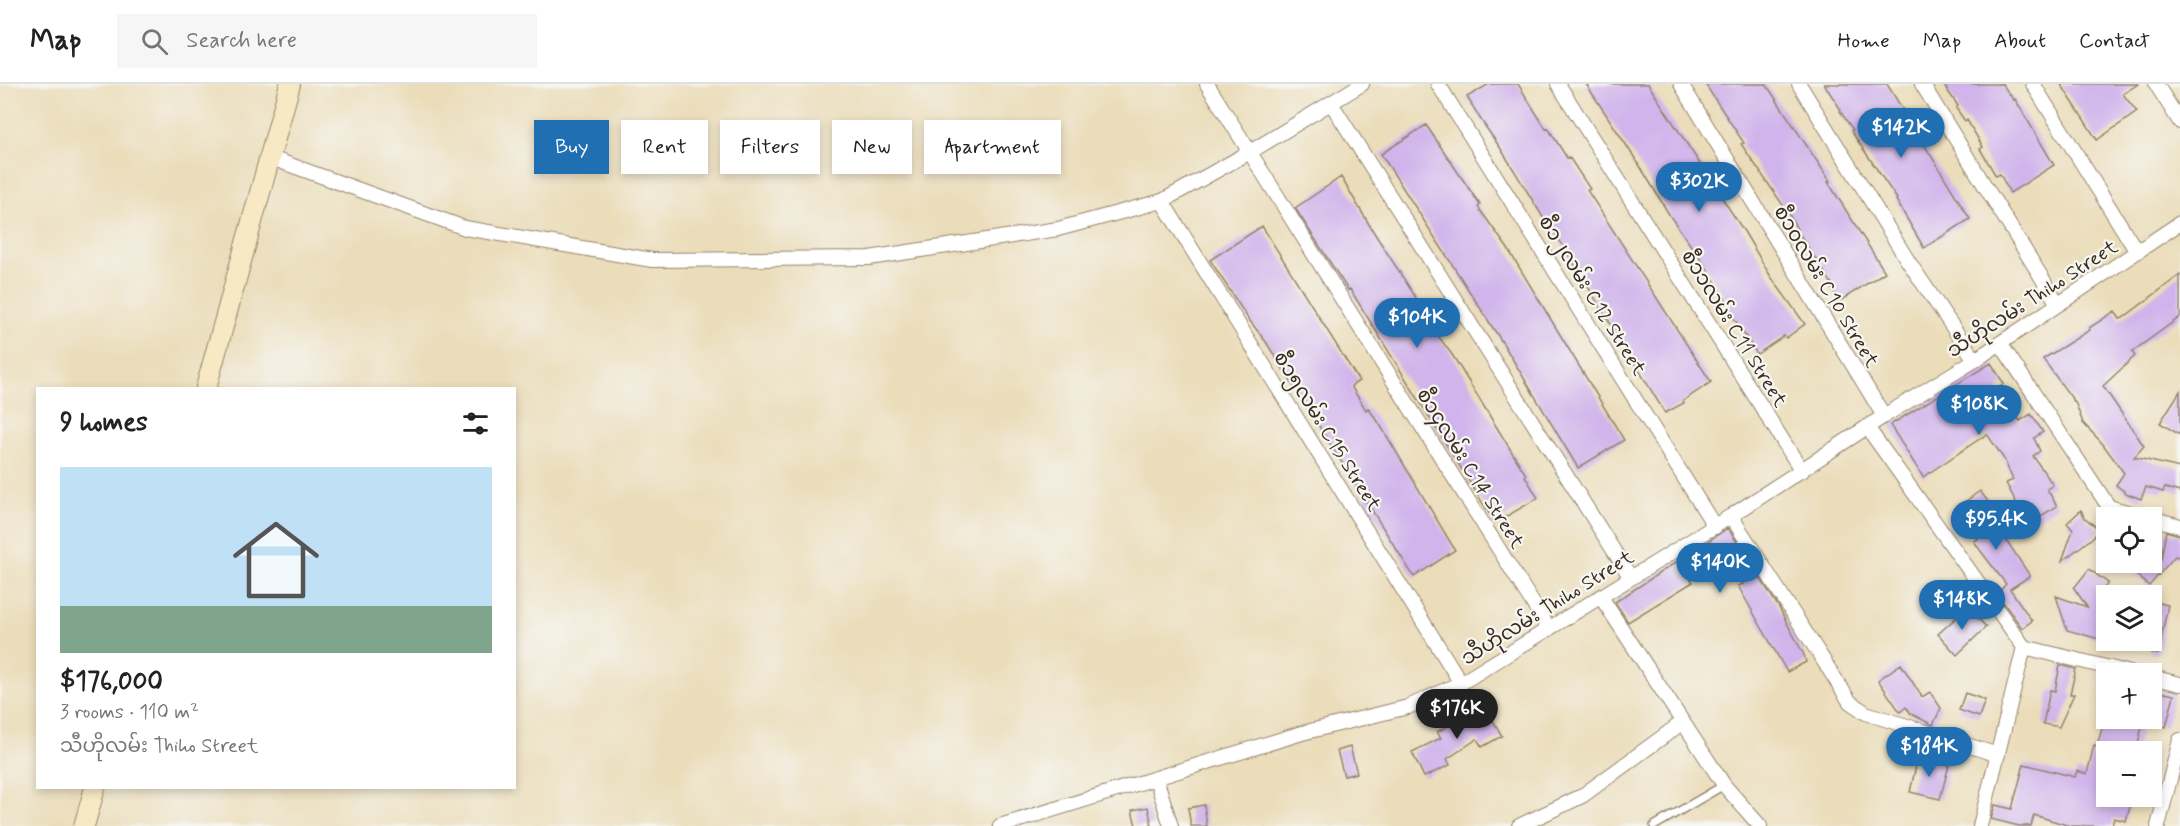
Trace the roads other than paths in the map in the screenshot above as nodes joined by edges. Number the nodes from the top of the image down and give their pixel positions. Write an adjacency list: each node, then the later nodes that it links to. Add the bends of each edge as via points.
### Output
1 (290, 84): 14 (street)
2 (1207, 84): 13 (street, စီ၁၄လမ်း C14 Street)
3 (1362, 84): 11 (street)
4 (1438, 84): 29 (street, စီ၁၂လမ်း C12 Street)
5 (1558, 84): 24 (street, စီ၁၁လမ်း C11 Street)
6 (1681, 84): 22 (street, စီ၁၀လမ်း C10 Street)
7 (1799, 84): 20 (street, via 1908,261)
8 (1922, 84): 18 (street)
9 (2033, 84): 17 (street)
10 (2156, 84): 12 (street)
11 (1331, 103): 13 (street); 30 (street)
12 (2180, 122)
13 (1250, 152): 15 (street); 32 (street, စီ၁၄လမ်း C14 Street)
14 (271, 158): 15 (street, via 465,228 652,260 869,258 1058,229); 21 (street)
15 (1162, 201): 36 (street, စီ၁၅လမ်း C15 Street)
16 (2180, 223): 17 (street, သီဟိုလမ်း Thiho Street)
17 (2137, 252): 18 (street, သီဟိုလမ်း Thiho Street)
18 (2058, 304): 19 (street, သီဟိုလမ်း Thiho Street)
19 (2000, 343): 20 (street, သီဟိုလမ်း Thiho Street); 25 (street)
20 (1975, 360): 22 (street, သီဟိုလမ်း Thiho Street)
21 (206, 387)
22 (1884, 416): 23 (street, သီဟိုလမ်း Thiho Street)
23 (1867, 427): 24 (street, သီဟိုလမ်း Thiho Street); 33 (street)
24 (1802, 471): 26 (street, သီဟိုလမ်း Thiho Street)
25 (2109, 507)
26 (1731, 516): 29 (street, သီဟိုလမ်း Thiho Street); 40 (street, via 1857,709)
27 (2162, 521): 28 (street)
28 (2180, 526)
29 (1715, 527): 30 (street, သီဟိုလမ်း Thiho Street)
30 (1631, 578): 31 (street, သီဟိုလမ်း Thiho Street)
31 (1601, 597): 32 (street, သီဟိုလမ်း Thiho Street); 38 (street)
32 (1549, 629): 36 (street, သီဟိုလမ်း Thiho Street)
33 (2024, 647): 34 (street); 40 (street)
34 (2096, 665)
35 (2162, 680): 37 (street)
36 (1461, 683): 41 (street, သီဟိုလမ်း Thiho Street, via 1408,707 1302,733)
37 (2180, 684)
38 (1683, 722): 42 (street); 48 (street, via 1582,796)
39 (2180, 740): 52 (street)
40 (1998, 755): 51 (street)
41 (1156, 778): 44 (street, သီဟိုလမ်း Thiho Street); 47 (street)
42 (1724, 785): 49 (lane); 50 (street)
43 (94, 789): 45 (street)
44 (1022, 823): 46 (street, သီဟိုလမ်း Thiho Street)
45 (84, 826)
46 (1000, 826)
47 (1171, 826)
48 (1519, 826)
49 (1654, 826)
50 (1760, 826)
51 (1980, 826)
52 (2158, 826)

